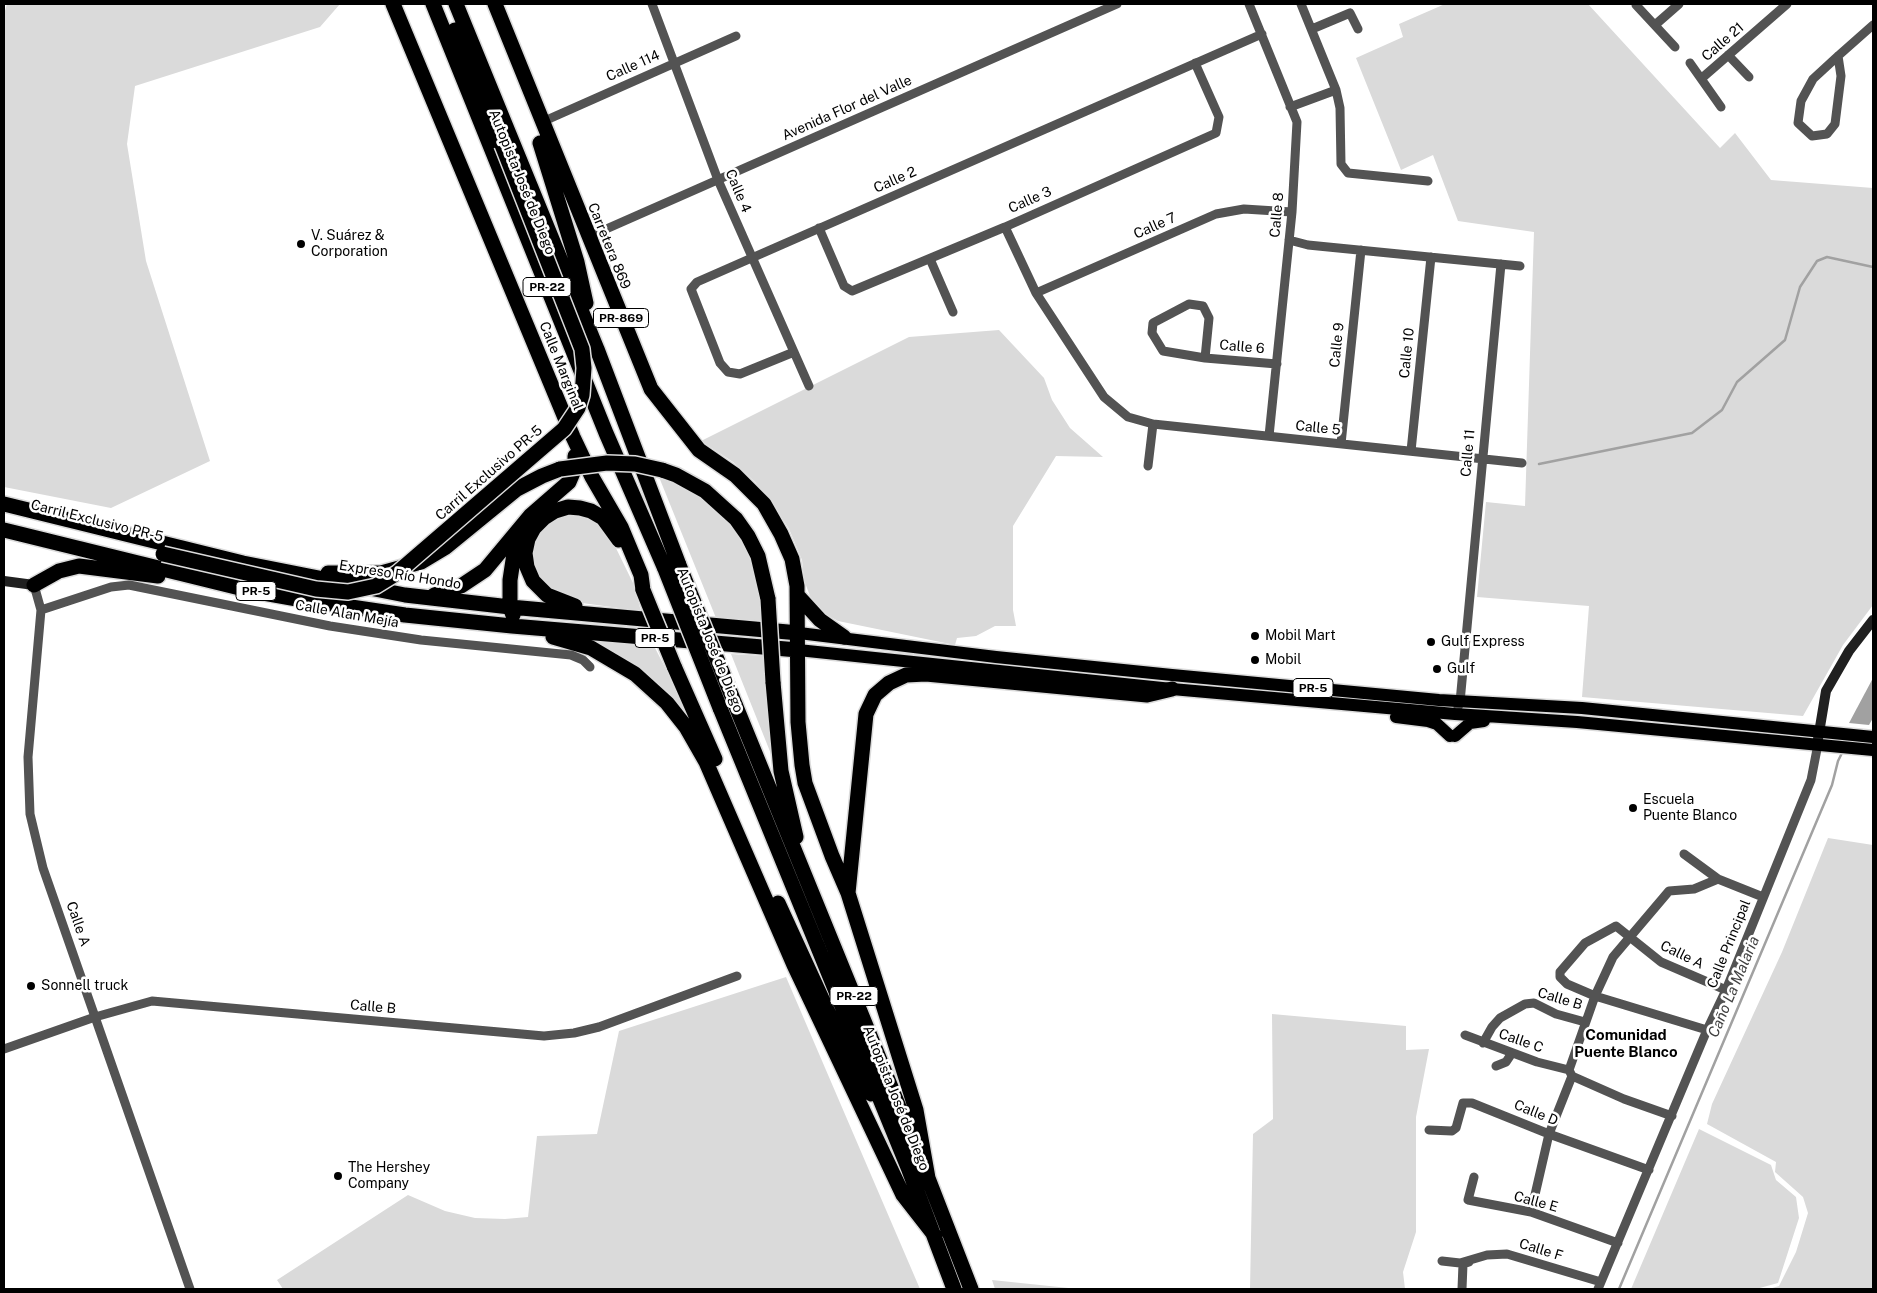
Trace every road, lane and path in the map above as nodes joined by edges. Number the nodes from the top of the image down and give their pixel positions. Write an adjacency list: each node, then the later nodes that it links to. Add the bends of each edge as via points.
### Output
1 (393, 4): 32 (highway, Calle Marginal)
2 (399, 4): 32 (street, Calle Marginal)
3 (433, 4): 65 (highway, Autopista José de Diego / PR-22, via 606,434)
4 (444, 4): 62 (highway, Carril Exclusivo PR-5, bridge, via 580,341 584,357 582,395 578,408 564,429 398,573 376,586 361,590 337,592 316,589)
5 (456, 4): 48 (highway, Autopista José de Diego / PR-22)
6 (495, 4): 31 (highway, Carretera 869 / PR-869); 48 (highway, via 504,43 549,169 577,262)
7 (652, 4): 23 (street, Calle 4)
8 (1117, 4): 33 (street, Avenida Flor del Valle)
9 (1249, 4): 18 (street, Calle 8)
10 (1301, 4): 16 (street)
11 (1636, 4): 14 (street)
12 (1679, 4): 14 (street)
13 (1787, 4): 21 (street, Calle 21)
14 (1655, 25): 20 (street)
15 (1873, 26): 22 (street)
16 (1312, 29): 17 (street, via 1350,13); 28 (street)
17 (1358, 29)
18 (1262, 34): 24 (street, Calle 2); 29 (street, Calle 8)
19 (736, 36): 23 (street, Calle 114)
20 (1675, 47)
21 (1728, 55): 26 (street); 27 (street, Calle 21)
22 (1838, 56): 22 (street, via 1813,79 1801,101 1798,123 1812,136 1827,134 1835,124 1841,76)
23 (674, 63): 31 (street, Calle 114); 33 (street, Calle 4)
24 (1194, 63): 36 (street, Calle 3, via 1218,117 1216,133); 37 (street, Calle 2)
25 (1690, 63): 27 (street)
26 (1748, 77)
27 (1702, 78): 30 (street, Calle 21)
28 (1336, 90): 29 (street); 34 (street, via 1340,108 1341,164 1348,173)
29 (1290, 107): 35 (street, Calle 8, via 1297,122)
30 (1721, 107)
31 (542, 122): 38 (highway, Carretera 869 / PR-869)
32 (462, 167): 55 (highway, Calle Marginal)
33 (718, 180): 38 (street, Avenida Flor del Valle); 42 (street, Calle 4)
34 (1428, 181)
35 (1292, 212): 39 (street, Calle 8); 46 (street, Calle 7, via 1244,209 1216,214)
36 (1005, 227): 43 (street, Calle 3); 46 (street, Calle 5)
37 (819, 228): 42 (street, Calle 2); 43 (street, Calle 3, via 844,286 852,291)
38 (588, 237): 71 (highway, Carretera 869 / PR-869, via 651,389 699,450 735,475 764,504 792,559)
39 (1289, 240): 40 (street); 51 (street, Calle 8)
40 (1361, 250): 41 (street); 56 (street, Calle 9)
41 (1431, 257): 44 (street); 57 (street, Calle 10)
42 (752, 258): 49 (street, Calle 4); 49 (street, Calle 2, via 697,282 691,289 720,363 728,372 740,374)
43 (930, 259): 47 (street)
44 (1501, 264): 45 (street); 58 (street, Calle 11)
45 (1520, 266)
46 (1036, 293): 53 (street, Calle 5, via 1104,398 1128,417)
47 (953, 312)
48 (597, 349): 65 (highway, Autopista José de Diego / PR-22)
49 (794, 352): 52 (street, Calle 4)
50 (1205, 358): 50 (street, Calle 6, via 1163,351 1152,333 1153,323 1189,304 1203,306 1209,318); 51 (street, Calle 6)
51 (1276, 364): 54 (street, Calle 8)
52 (808, 386)
53 (1153, 424): 54 (street, Calle 5); 60 (street)
54 (1269, 436): 56 (street, Calle 5)
55 (573, 437): 64 (highway, via 575,468 569,482 530,516); 69 (highway, Calle Marginal, via 621,527)
56 (1341, 444): 57 (street, Calle 5)
57 (1411, 451): 58 (street, Calle 5)
58 (1481, 458): 59 (street, Calle 5); 85 (street, Calle 11)
59 (1522, 463)
60 (1148, 466)
61 (4, 504): 66 (highway, Expreso Río Hondo / PR-5)
62 (4, 515)
63 (4, 530): 70 (highway, PR-5)
64 (517, 532): 72 (highway, via 476,578); 73 (highway)
65 (672, 567): 93 (highway, Autopista José de Diego / PR-22, bridge, via 735,704); 111 (highway, Autopista José de Diego / PR-22, bridge, via 720,708)
66 (302, 576): 72 (highway, Expreso Río Hondo / PR-5); 93 (highway, bridge, via 335,572 374,574 413,566 446,547 517,489 560,469 635,464 676,475 704,491 736,519 748,536 766,583 781,771)
67 (4, 581): 68 (street)
68 (34, 585): 70 (highway, via 59,571 79,566); 74 (street, Calle A)
69 (643, 590): 75 (highway, via 617,536 603,518 574,507 548,514 534,528 526,546 526,560 533,581 554,599 592,608); 111 (highway, bridge, via 761,868 856,1073)
70 (252, 591): 77 (highway, PR-5, via 405,615)
71 (798, 596): 78 (highway, Carretera 869 / PR-869); 79 (highway, via 820,620)
72 (428, 597): 73 (highway, Expreso Río Hondo / PR-5)
73 (510, 607): 75 (highway, Expreso Río Hondo / PR-5); 77 (highway)
74 (41, 610): 81 (street, Calle Alan Mejía, via 111,587 129,585 330,626 421,640 570,655); 101 (street, Calle A, via 28,757 30,814 43,868)
75 (603, 615): 78 (highway, Expreso Río Hondo / PR-5)
76 (1873, 620): 90 (street, via 1835,672 1826,691)
77 (518, 627): 80 (highway, PR-5); 118 (highway, via 581,644 604,654 645,682 686,727 706,762 794,965 903,1195)
78 (799, 633): 79 (main road, PR-5); 80 (highway, Carretera 869)
79 (844, 637): 82 (main road, PR-5, via 996,657)
80 (798, 650): 83 (main road, PR-5); 95 (highway, Carretera 869, via 798,722 805,783)
81 (590, 667)
82 (1131, 670): 83 (main road, via 1121,677 1056,672); 85 (main road, PR-5)
83 (1042, 676): 84 (main road, PR-5)
84 (1172, 689): 86 (main road, PR-5); 95 (highway, via 1147,695 926,674 906,676 884,686 872,700 864,721)
85 (1460, 702): 87 (street, Calle 11); 90 (main road, PR-5, via 1582,708)
86 (1382, 707): 87 (main road, PR-5); 88 (main road, via 1386,716 1428,721 1452,736 1470,723)
87 (1455, 714): 88 (main road, PR-5)
88 (1497, 717): 90 (main road, PR-5)
89 (1873, 737): 90 (main road, PR-5)
90 (1824, 738): 91 (main road, PR-5); 96 (street, Calle Principal, via 1811,780)
91 (1873, 750)
92 (1684, 854): 94 (street)
93 (804, 873): 116 (highway, Autopista José de Diego / PR-22)
94 (1718, 879): 96 (street); 97 (street, via 1694,889 1669,891)
95 (848, 893): 116 (highway, Carretera 869, via 916,1110)
96 (1763, 897): 99 (street, Calle Principal)
97 (1630, 938): 99 (street, Calle A, via 1661,962); 100 (street, via 1613,958); 100 (street, Calle A, via 1616,926 1585,944 1560,972 1560,978 1567,984)
98 (737, 976): 101 (street, Calle B, via 598,1028 544,1036 152,1001)
99 (1726, 990): 103 (street, Calle Principal)
100 (1595, 996): 102 (street); 103 (street, Calle B)
101 (95, 1017): 106 (street, Calle B); 123 (street, Calle A)
102 (1585, 1022): 105 (street, Calle B, via 1556,1014 1534,1003 1525,1004 1500,1018); 109 (street)
103 (1707, 1030): 110 (street, Calle Principal)
104 (1465, 1035): 105 (street, Calle C)
105 (1484, 1043): 107 (street, Calle C)
106 (4, 1049)
107 (1512, 1052): 108 (street, via 1506,1062); 109 (street, Calle C)
108 (1496, 1066)
109 (1570, 1073): 110 (street, Calle C, via 1624,1099); 113 (street)
110 (1672, 1116): 114 (street, Calle Principal)
111 (887, 1118): 118 (highway, Autopista José de Diego / PR-22)
112 (1429, 1130): 113 (street, Calle D, via 1452,1131 1456,1128 1463,1103 1472,1103)
113 (1549, 1134): 114 (street, Calle D); 117 (street)
114 (1649, 1170): 119 (street, Calle Principal)
115 (1474, 1177): 117 (street, Calle E, via 1468,1200)
116 (928, 1178): 125 (highway, Autopista José de Diego / PR-22)
117 (1531, 1212): 119 (street, Calle E)
118 (934, 1236): 124 (highway, Autopista José de Diego / PR-22)
119 (1618, 1243): 122 (street, Calle Principal)
120 (1442, 1261): 121 (street, Calle F)
121 (1469, 1262): 122 (street, Calle F, via 1487,1255 1507,1254); 126 (street, via 1464,1264)
122 (1600, 1286)
123 (190, 1289)
124 (954, 1289)
125 (970, 1289)
126 (1462, 1289)

